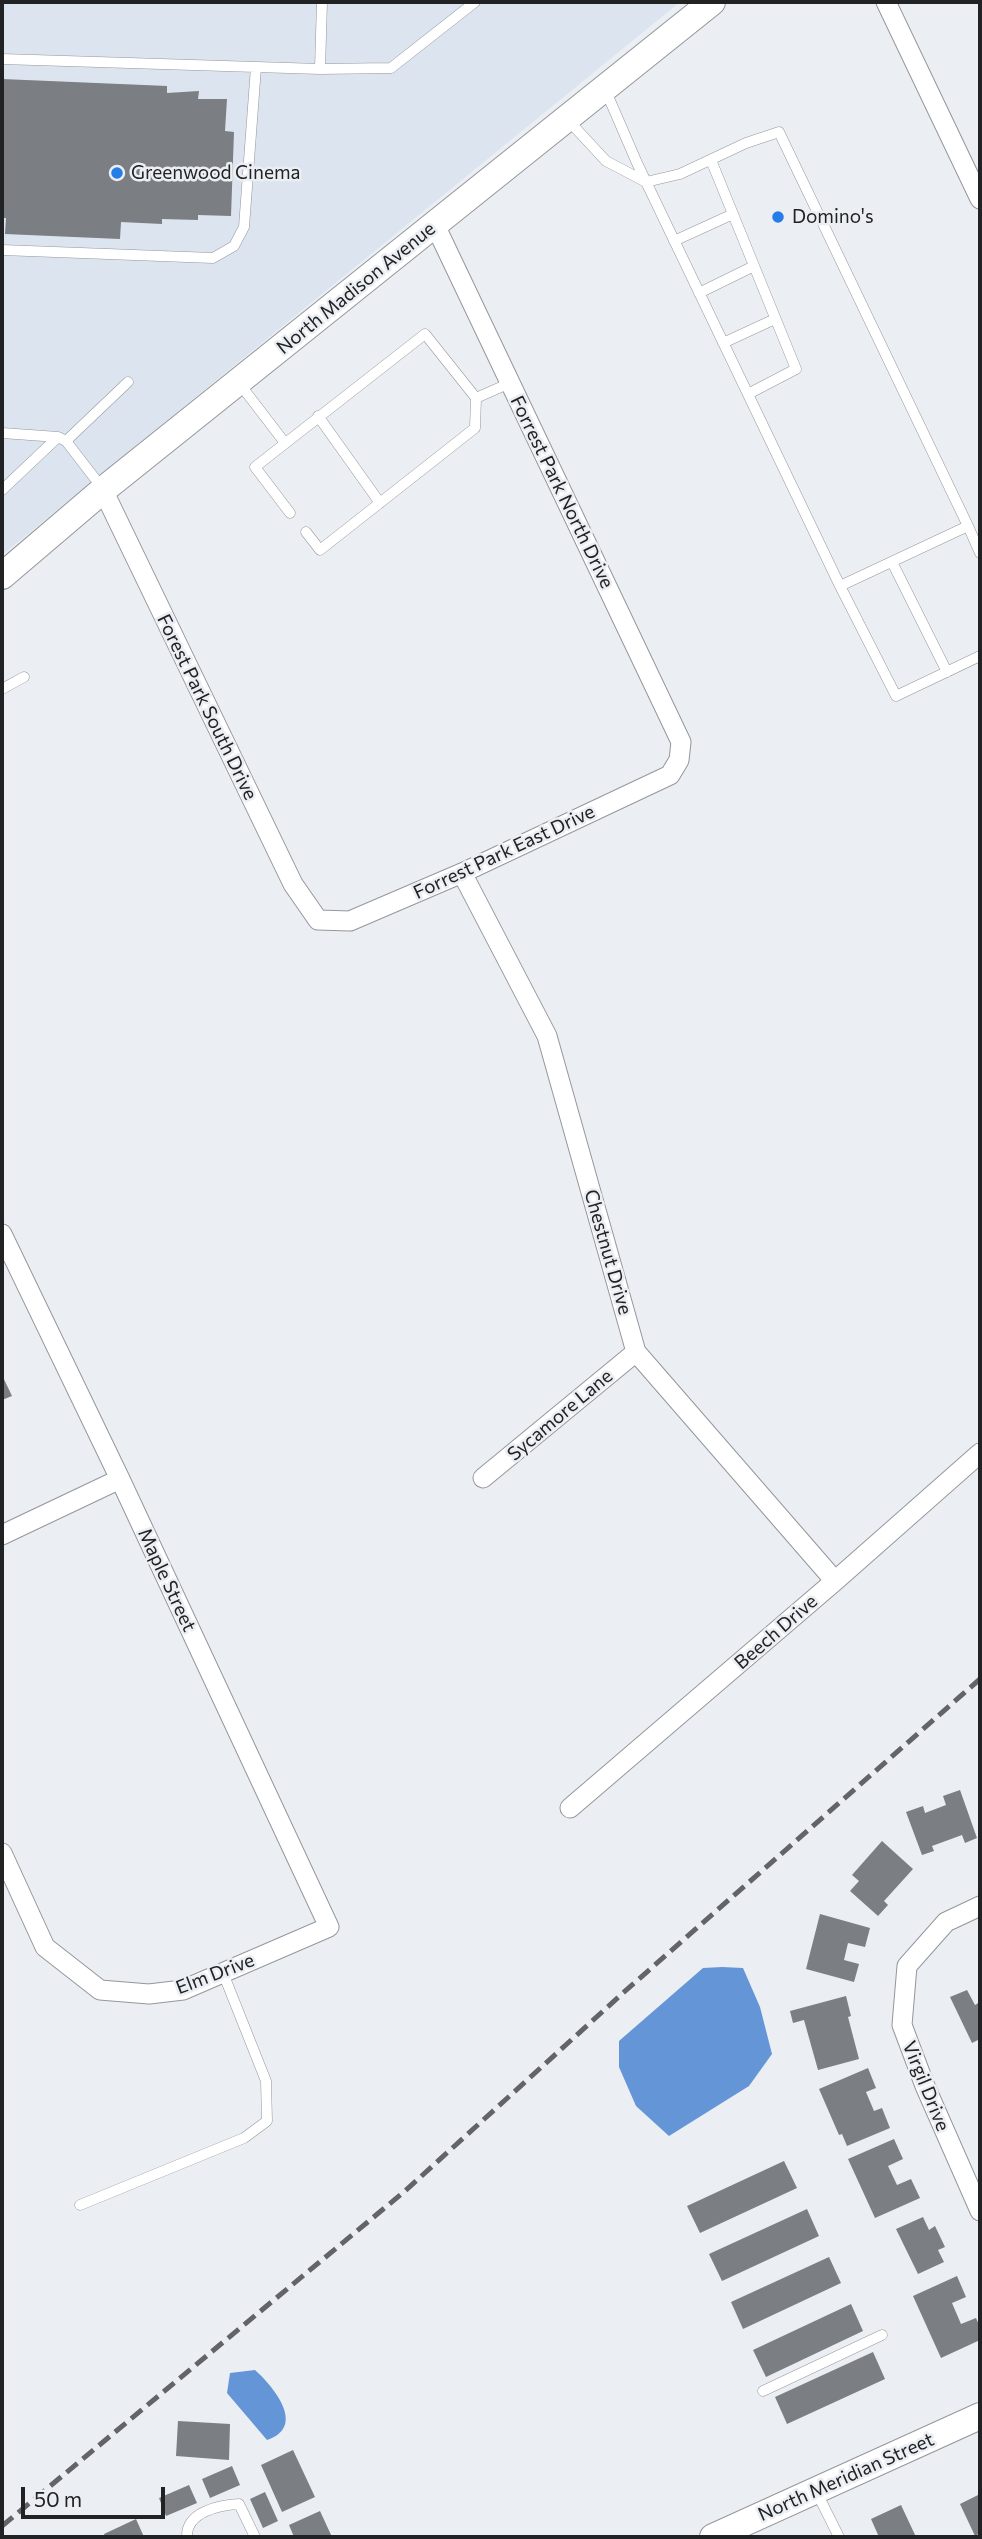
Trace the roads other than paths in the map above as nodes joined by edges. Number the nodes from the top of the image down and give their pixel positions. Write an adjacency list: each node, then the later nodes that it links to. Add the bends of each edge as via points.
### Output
1 (322, 2): 7 (lane)
2 (475, 2): 7 (lane, via 391,68)
3 (712, 2): 8 (main road, North Madison Avenue)
4 (886, 2): 12 (street)
5 (2, 59): 6 (lane)
6 (256, 67): 7 (lane); 16 (lane, via 244,228 234,246 213,258)
7 (320, 69)
8 (605, 89): 9 (main road, North Madison Avenue); 11 (lane)
9 (567, 119): 11 (lane, via 606,161); 14 (main road, North Madison Avenue)
10 (711, 160): 11 (lane, via 680,174); 13 (lane); 34 (lane, via 779,132)
11 (646, 181): 15 (lane)
12 (980, 199)
13 (733, 214): 15 (lane); 17 (lane)
14 (435, 225): 22 (main road, North Madison Avenue); 23 (street, Forrest Park North Drive)
15 (674, 241): 18 (lane)
16 (2, 250)
17 (754, 266): 18 (lane); 19 (lane)
18 (699, 293): 20 (lane)
19 (775, 319): 20 (lane); 24 (lane, via 796,369)
20 (723, 343): 24 (lane)
21 (128, 382): 28 (lane)
22 (238, 382): 29 (lane); 31 (main road, North Madison Avenue)
23 (510, 383): 25 (lane); 44 (street, Forrest Park North Drive, via 681,742)
24 (748, 394): 39 (lane)
25 (476, 398): 26 (lane, via 425,334); 32 (lane, via 475,428)
26 (318, 416): 29 (lane); 32 (lane)
27 (2, 433): 28 (lane)
28 (62, 439): 30 (lane); 31 (lane)
29 (285, 443): 33 (lane, via 255,467)
30 (2, 490)
31 (103, 490): 38 (main road, North Madison Avenue); 46 (street, Forest Park South Drive, via 293,884)
32 (380, 503): 35 (lane, via 320,550)
33 (290, 513)
34 (968, 526): 36 (lane); 37 (lane)
35 (306, 532)
36 (980, 552)
37 (892, 562): 39 (lane); 41 (lane)
38 (2, 576)
39 (840, 586): 41 (lane, via 896,696)
40 (980, 656): 41 (lane)
41 (947, 672)
42 (24, 677): 43 (lane)
43 (2, 689)
44 (680, 760): 45 (street, Forrest Park East Drive, via 670,775)
45 (462, 873): 46 (street, Forrest Park East Drive, via 350,920); 48 (street, Chestnut Drive, via 547,1036)
46 (318, 920)
47 (2, 1234): 51 (street, Maple Street)
48 (636, 1352): 50 (street, Sycamore Lane); 53 (street, Chestnut Drive)
49 (980, 1453): 53 (street, Beech Drive)
50 (484, 1478)
51 (120, 1479): 52 (street); 57 (street, Maple Street)
52 (2, 1535)
53 (835, 1581): 54 (street, Beech Drive)
54 (570, 1808)
55 (2, 1853): 58 (street, Elm Drive, via 45,1947 100,1990 149,1994 183,1990)
56 (979, 1906): 60 (street, Virgil Drive, via 946,1922 907,1966 902,2025)
57 (329, 1927): 58 (street, Elm Drive)
58 (223, 1973): 59 (lane, via 267,2081 267,2121 244,2138)
59 (80, 2206)
60 (980, 2211)
61 (882, 2335): 62 (lane)
62 (763, 2391)
63 (980, 2416): 64 (main road, North Meridian Street)
64 (816, 2490): 67 (main road, North Meridian Street); 68 (lane)
65 (187, 2537): 66 (lane, via 196,2516 220,2505 239,2504)
66 (256, 2537)
67 (713, 2537)
68 (839, 2537)

